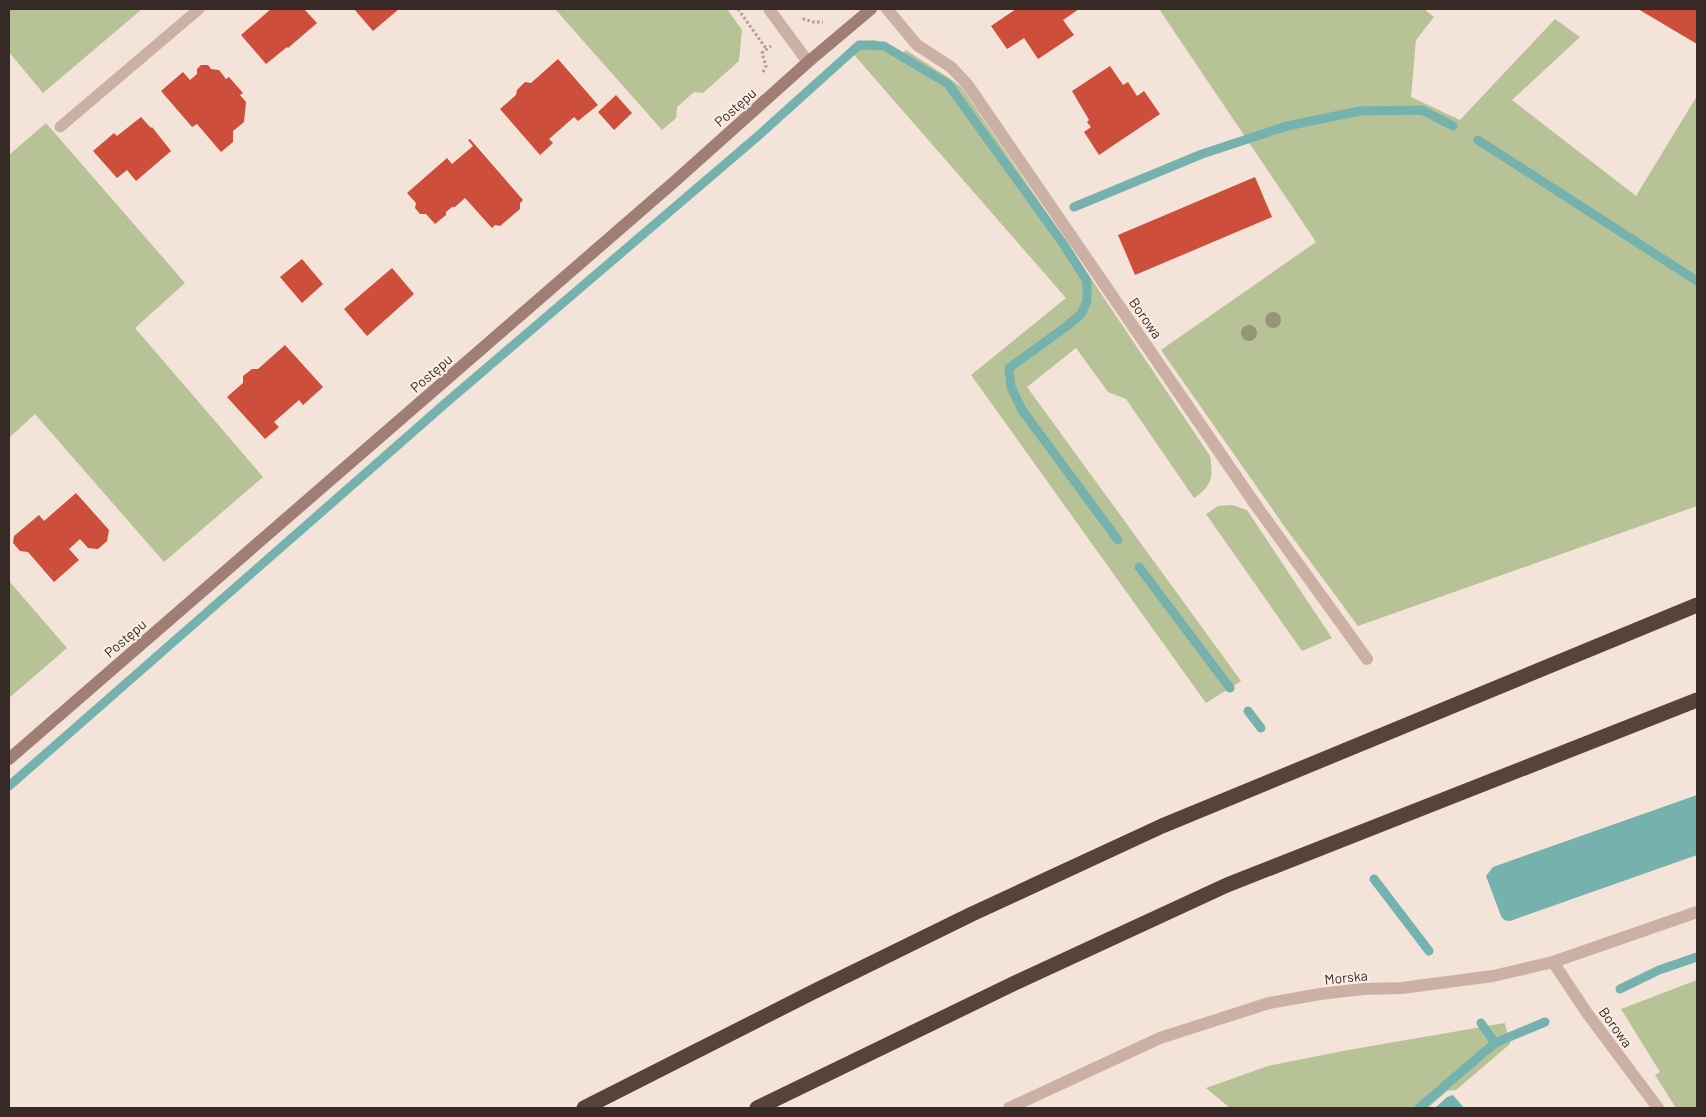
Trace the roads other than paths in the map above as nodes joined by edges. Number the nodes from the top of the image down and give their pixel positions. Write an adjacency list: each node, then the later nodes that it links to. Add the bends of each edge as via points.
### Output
1 (199, 9): 6 (lane)
2 (769, 9): 5 (street)
3 (871, 9): 5 (street, Postępu)
4 (887, 9): 8 (street, Borowa, via 917,45 951,67 967,84 1255,504)
5 (808, 62): 10 (street, Postępu)
6 (60, 127)
7 (1697, 605): 13 (highway, via 1162,826 946,927)
8 (1367, 658)
9 (1697, 700): 14 (highway, via 1227,885 1008,986)
10 (9, 759)
11 (1697, 912): 12 (street, Morska)
12 (1553, 962): 15 (street, Morska, via 1438,984 1363,989 1269,1003 1160,1038); 16 (street, Borowa)
13 (584, 1108)
14 (757, 1108)
15 (1009, 1108)
16 (1658, 1108)

